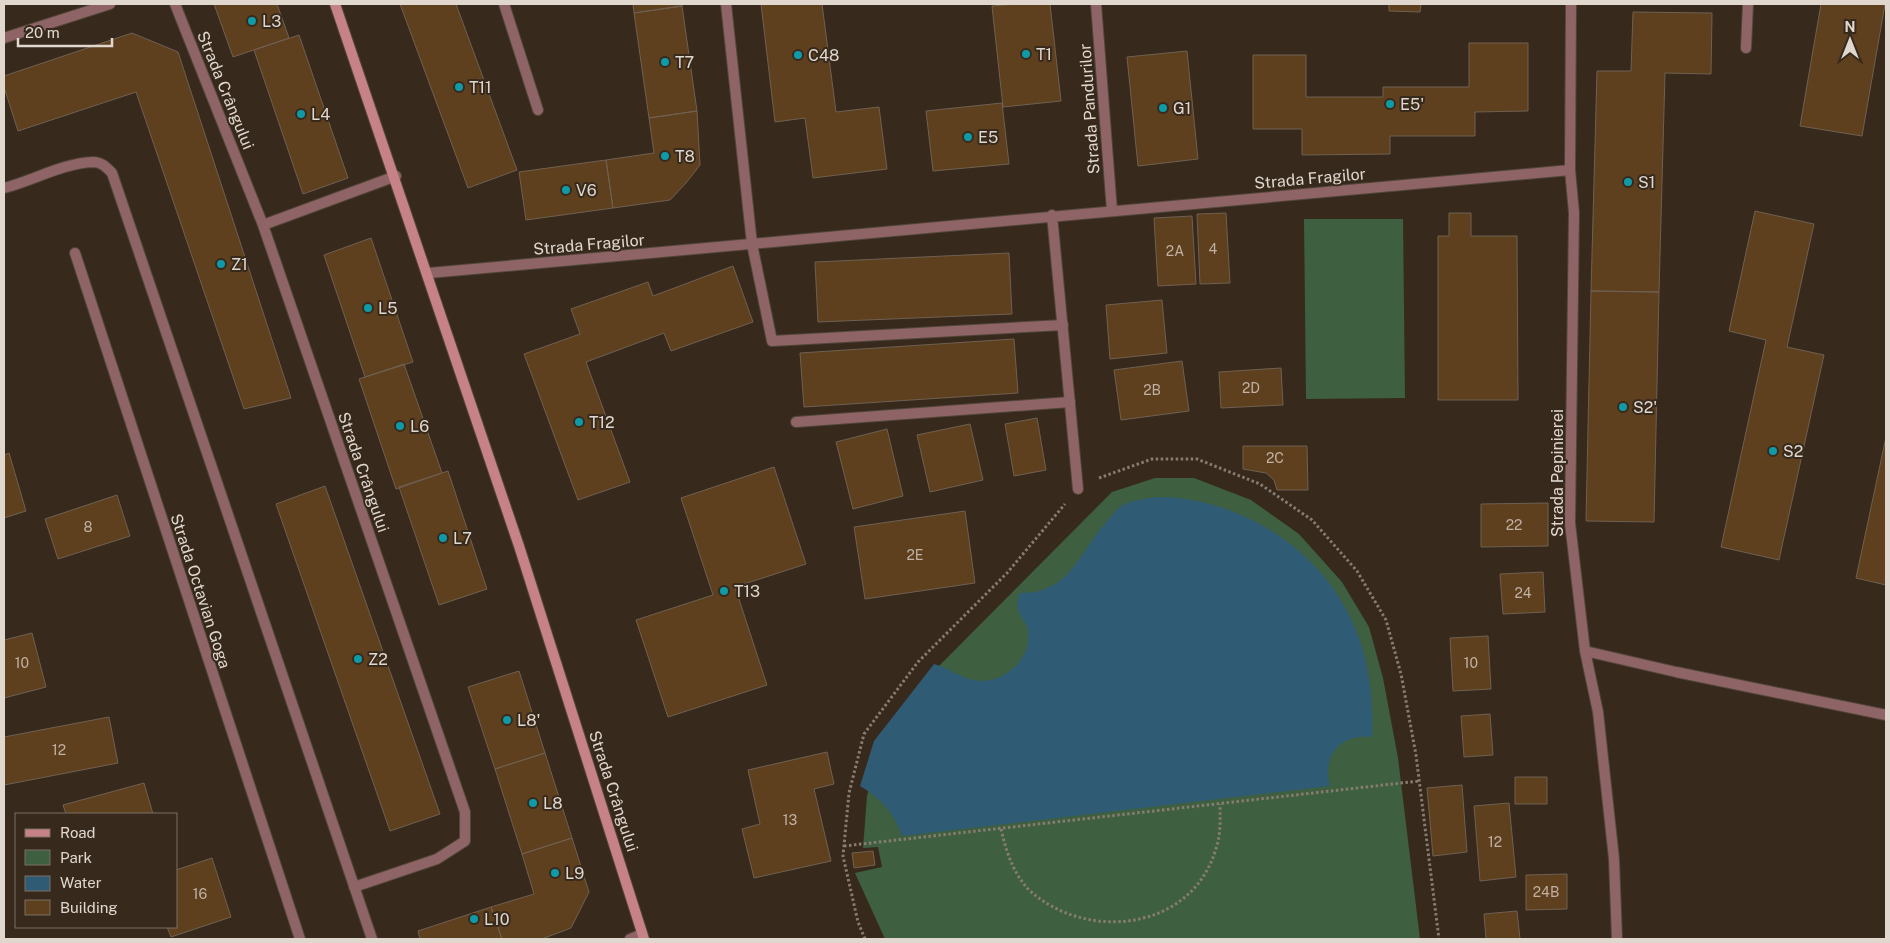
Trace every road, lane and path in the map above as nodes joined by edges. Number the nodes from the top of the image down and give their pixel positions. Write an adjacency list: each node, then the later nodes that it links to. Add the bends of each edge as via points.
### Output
1 (110, 4): 9 (street)
2 (175, 4): 17 (street, Strada Crângului)
3 (336, 4): 13 (main road, Strada Crângului)
4 (504, 4): 11 (street)
5 (726, 4): 18 (street)
6 (1096, 4): 15 (street, Strada Pandurilor)
7 (1571, 4): 12 (street, Strada Pepinierei)
8 (1748, 4): 10 (street)
9 (4, 38)
10 (1746, 48)
11 (538, 110)
12 (1570, 170): 15 (street, Strada Fragilor); 25 (street, Strada Pepinierei, via 1574,213 1570,523)
13 (396, 176): 17 (street); 20 (main road, Strada Crângului)
14 (4, 188): 31 (street, via 60,169 94,162 104,165 112,173)
15 (1112, 211): 16 (street, Strada Fragilor)
16 (1052, 215): 18 (street, Strada Fragilor); 21 (street)
17 (263, 225): 31 (street, Strada Crângului, via 465,812 465,840 437,859)
18 (752, 244): 20 (street, Strada Fragilor); 21 (street, via 772,341)
19 (75, 253): 35 (street, Strada Octavian Goga)
20 (429, 273): 34 (main road, Strada Crângului, via 539,606)
21 (1063, 325): 22 (street)
22 (1070, 402): 23 (street); 24 (street)
23 (796, 422)
24 (1078, 489): 27 (path, via 1102,476 1152,459 1197,459 1260,484 1312,520 1357,571 1386,620 1401,674); 30 (path, via 1007,573 918,662 864,734 849,793)
25 (1585, 651): 26 (street); 40 (street, Strada Pepinierei, via 1599,721 1614,859)
26 (1886, 715)
27 (1419, 781): 28 (path); 39 (path)
28 (1220, 804): 29 (path); 33 (path, via 1217,845 1199,883 1168,911)
29 (1001, 829): 30 (path); 32 (path, via 1015,871 1028,889 1044,905)
30 (844, 846): 38 (path, via 845,865)
31 (354, 887): 36 (street)
32 (1085, 924)
33 (1130, 926)
34 (643, 937): 37 (street, Strada Crângului)
35 (300, 939)
36 (372, 939)
37 (630, 939)
38 (865, 939)
39 (1439, 939)
40 (1618, 939)

